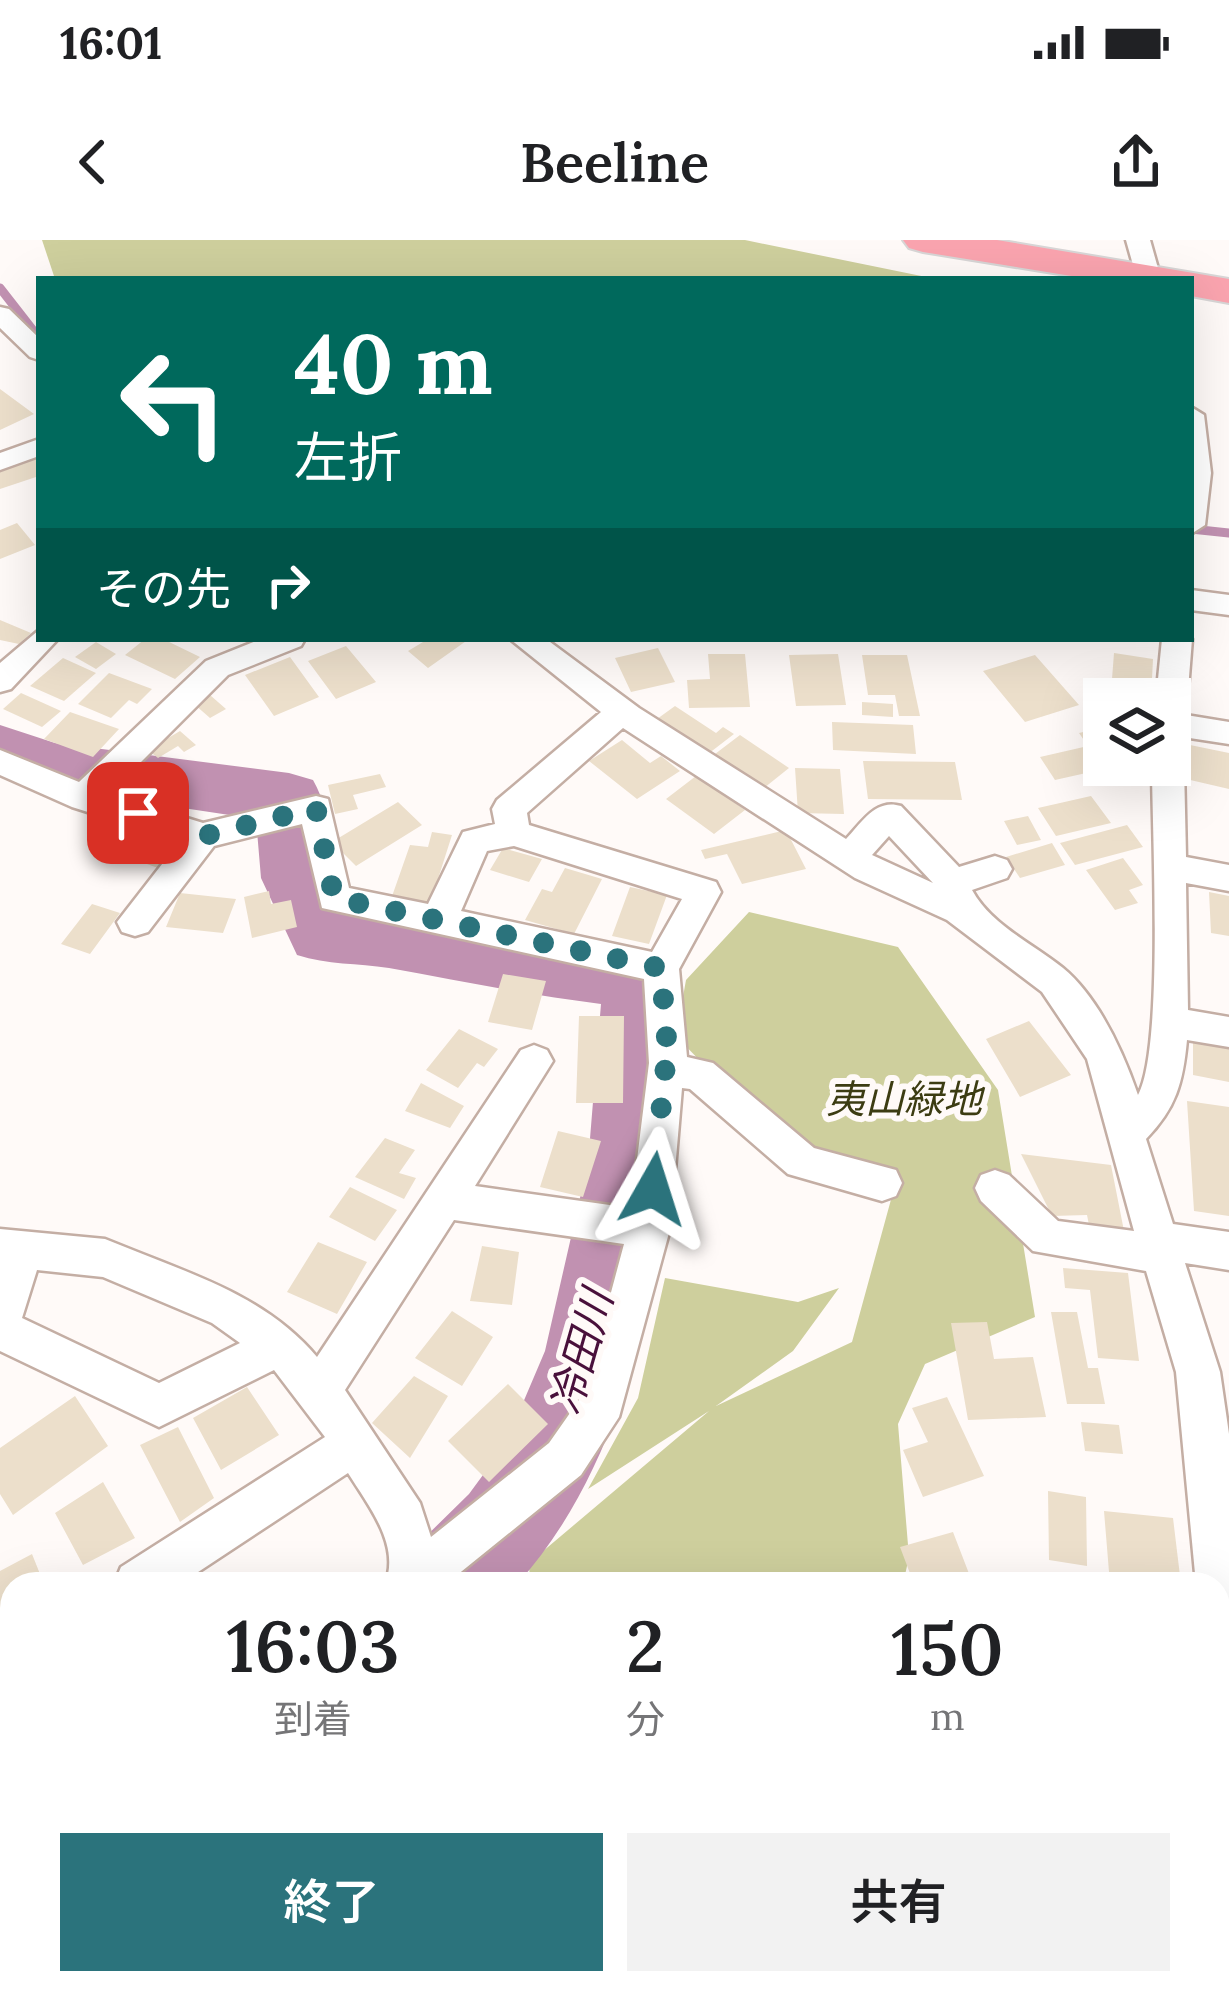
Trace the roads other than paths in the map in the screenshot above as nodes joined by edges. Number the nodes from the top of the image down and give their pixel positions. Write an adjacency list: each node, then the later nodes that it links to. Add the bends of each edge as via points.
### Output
1 (923, 240): 2 (highway)
2 (979, 244): 3 (highway)
3 (1150, 268)
4 (1194, 285): 5 (highway)
5 (1229, 291)
6 (0, 314): 7 (street)
7 (36, 349)
8 (36, 448): 10 (street)
9 (1194, 459): 11 (street)
10 (0, 462)
11 (1196, 489): 12 (street); 13 (street)
12 (1229, 491)
13 (1194, 503)
14 (1194, 600): 15 (street)
15 (1229, 605)
16 (41, 642): 21 (street)
17 (282, 642): 27 (street, via 217,668)
18 (529, 642): 22 (street)
19 (1178, 642): 20 (street)
20 (1174, 678)
21 (0, 681)
22 (622, 711): 28 (street, via 509,809); 30 (street)
23 (1191, 727): 24 (street)
24 (1229, 733)
25 (0, 762): 27 (street)
26 (1168, 786): 31 (street)
27 (84, 797): 29 (street)
28 (514, 833): 36 (street, via 475,842); 38 (street, via 704,892)
29 (203, 836): 36 (street, via 316,808 334,898); 37 (street)
30 (849, 857): 34 (street, via 889,814); 35 (street)
31 (1169, 867): 33 (street); 39 (street)
32 (995, 868): 34 (street)
33 (1229, 878)
34 (951, 884): 35 (street)
35 (970, 919): 43 (street, via 1055,982 1104,1054)
36 (439, 920): 38 (street)
37 (135, 922)
38 (661, 968): 42 (street)
39 (1170, 1022): 40 (street); 43 (street, via 1164,1082)
40 (1229, 1031)
41 (534, 1060): 46 (street)
42 (669, 1070): 44 (street, via 699,1074 802,1162); 47 (street)
43 (1125, 1135): 48 (street)
44 (883, 1183)
45 (995, 1188): 48 (street, via 1048,1238)
46 (443, 1200): 47 (street); 53 (street)
47 (649, 1228): 57 (street, via 603,1402 565,1459)
48 (1160, 1247): 50 (street); 58 (street, via 1198,1372)
49 (12, 1249): 51 (street); 52 (street, via 105,1258 227,1309)
50 (1229, 1251)
51 (0, 1325): 52 (street, via 159,1406)
52 (280, 1345): 53 (street)
53 (319, 1392): 54 (street)
54 (355, 1444): 55 (street); 56 (street, via 404,1520)
55 (157, 1572)
56 (412, 1572)
57 (426, 1572)
58 (1218, 1572)

